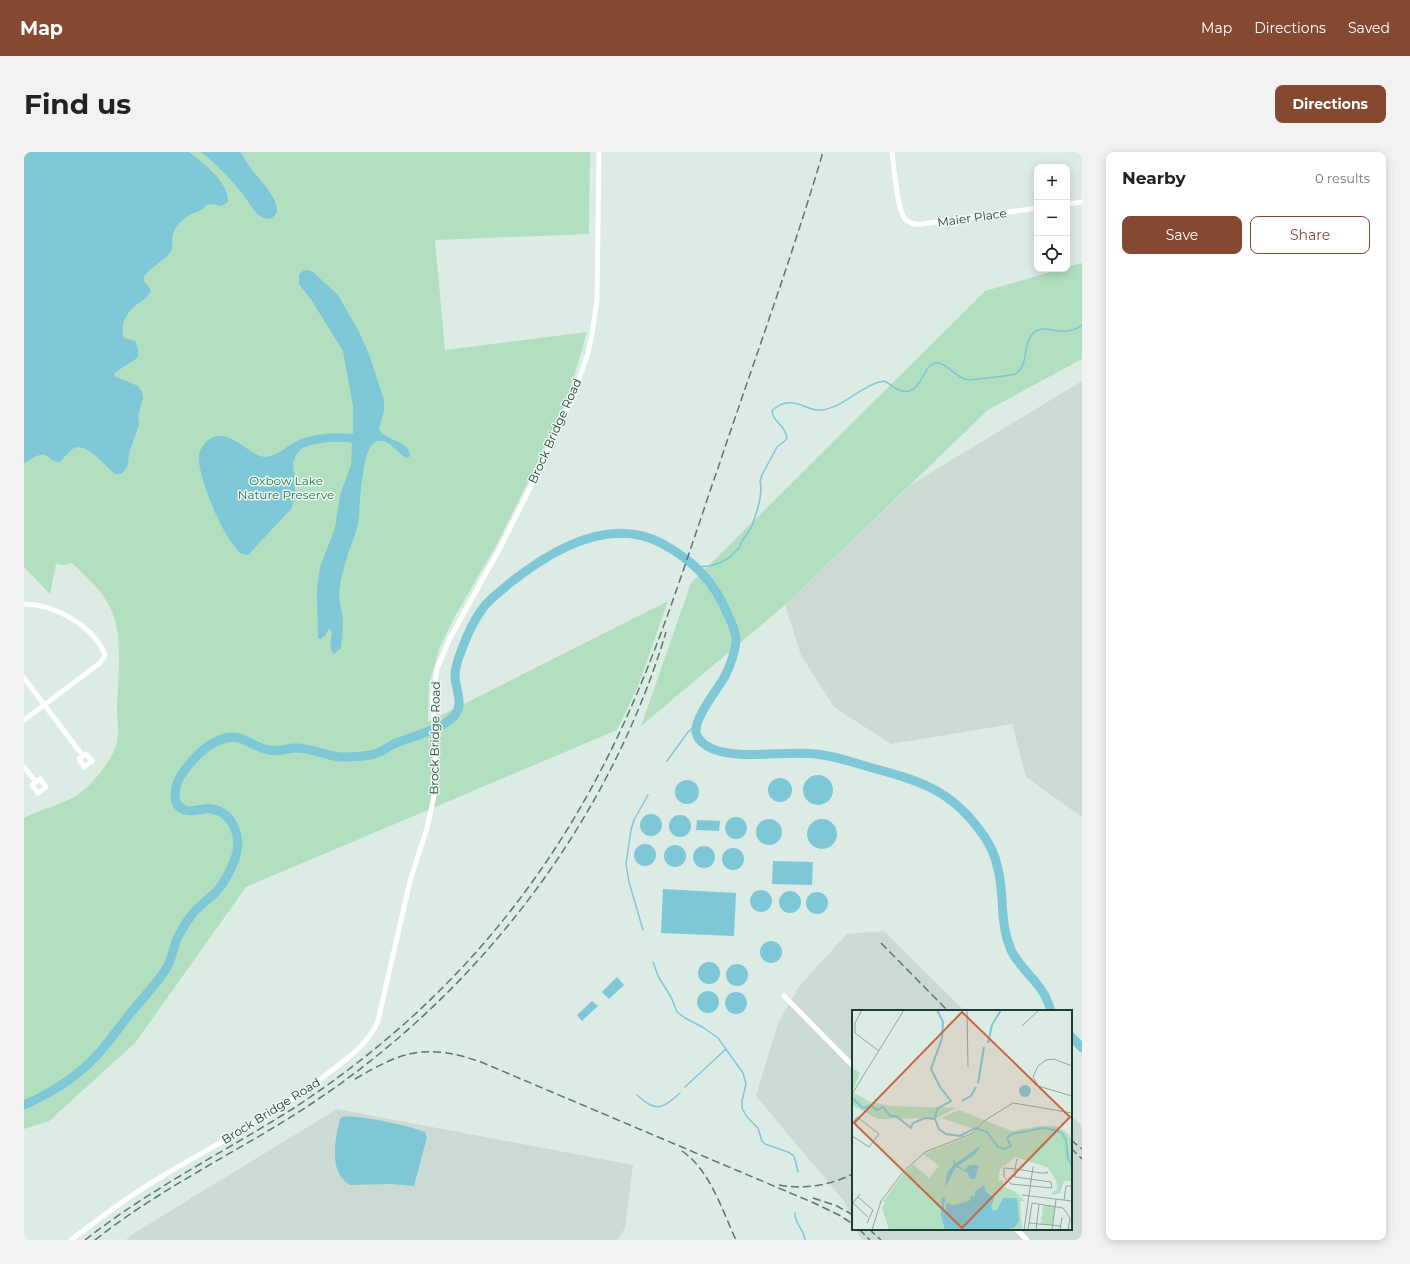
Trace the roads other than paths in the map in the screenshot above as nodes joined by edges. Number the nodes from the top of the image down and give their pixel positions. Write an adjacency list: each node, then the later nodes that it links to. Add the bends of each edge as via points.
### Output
1 (599, 152): 16 (street, Brock Bridge Road, via 597,300 588,353 572,399 530,488 437,669 433,713 436,767 434,801 410,881 380,1015 374,1031 356,1051 306,1090 269,1115 138,1192)
2 (892, 152): 5 (street, Maier Place, via 900,208 904,218 911,224)
3 (1082, 202): 4 (street)
4 (1070, 204)
5 (1034, 208)
6 (24, 604): 8 (street, via 41,606 64,614 90,633 105,655 100,663)
7 (24, 678): 8 (street)
8 (44, 704): 9 (street); 10 (street)
9 (24, 720)
10 (82, 756)
11 (24, 766): 12 (street)
12 (36, 782)
13 (784, 996): 14 (street)
14 (852, 1065)
15 (1017, 1230): 17 (street)
16 (71, 1240)
17 (1027, 1240)

